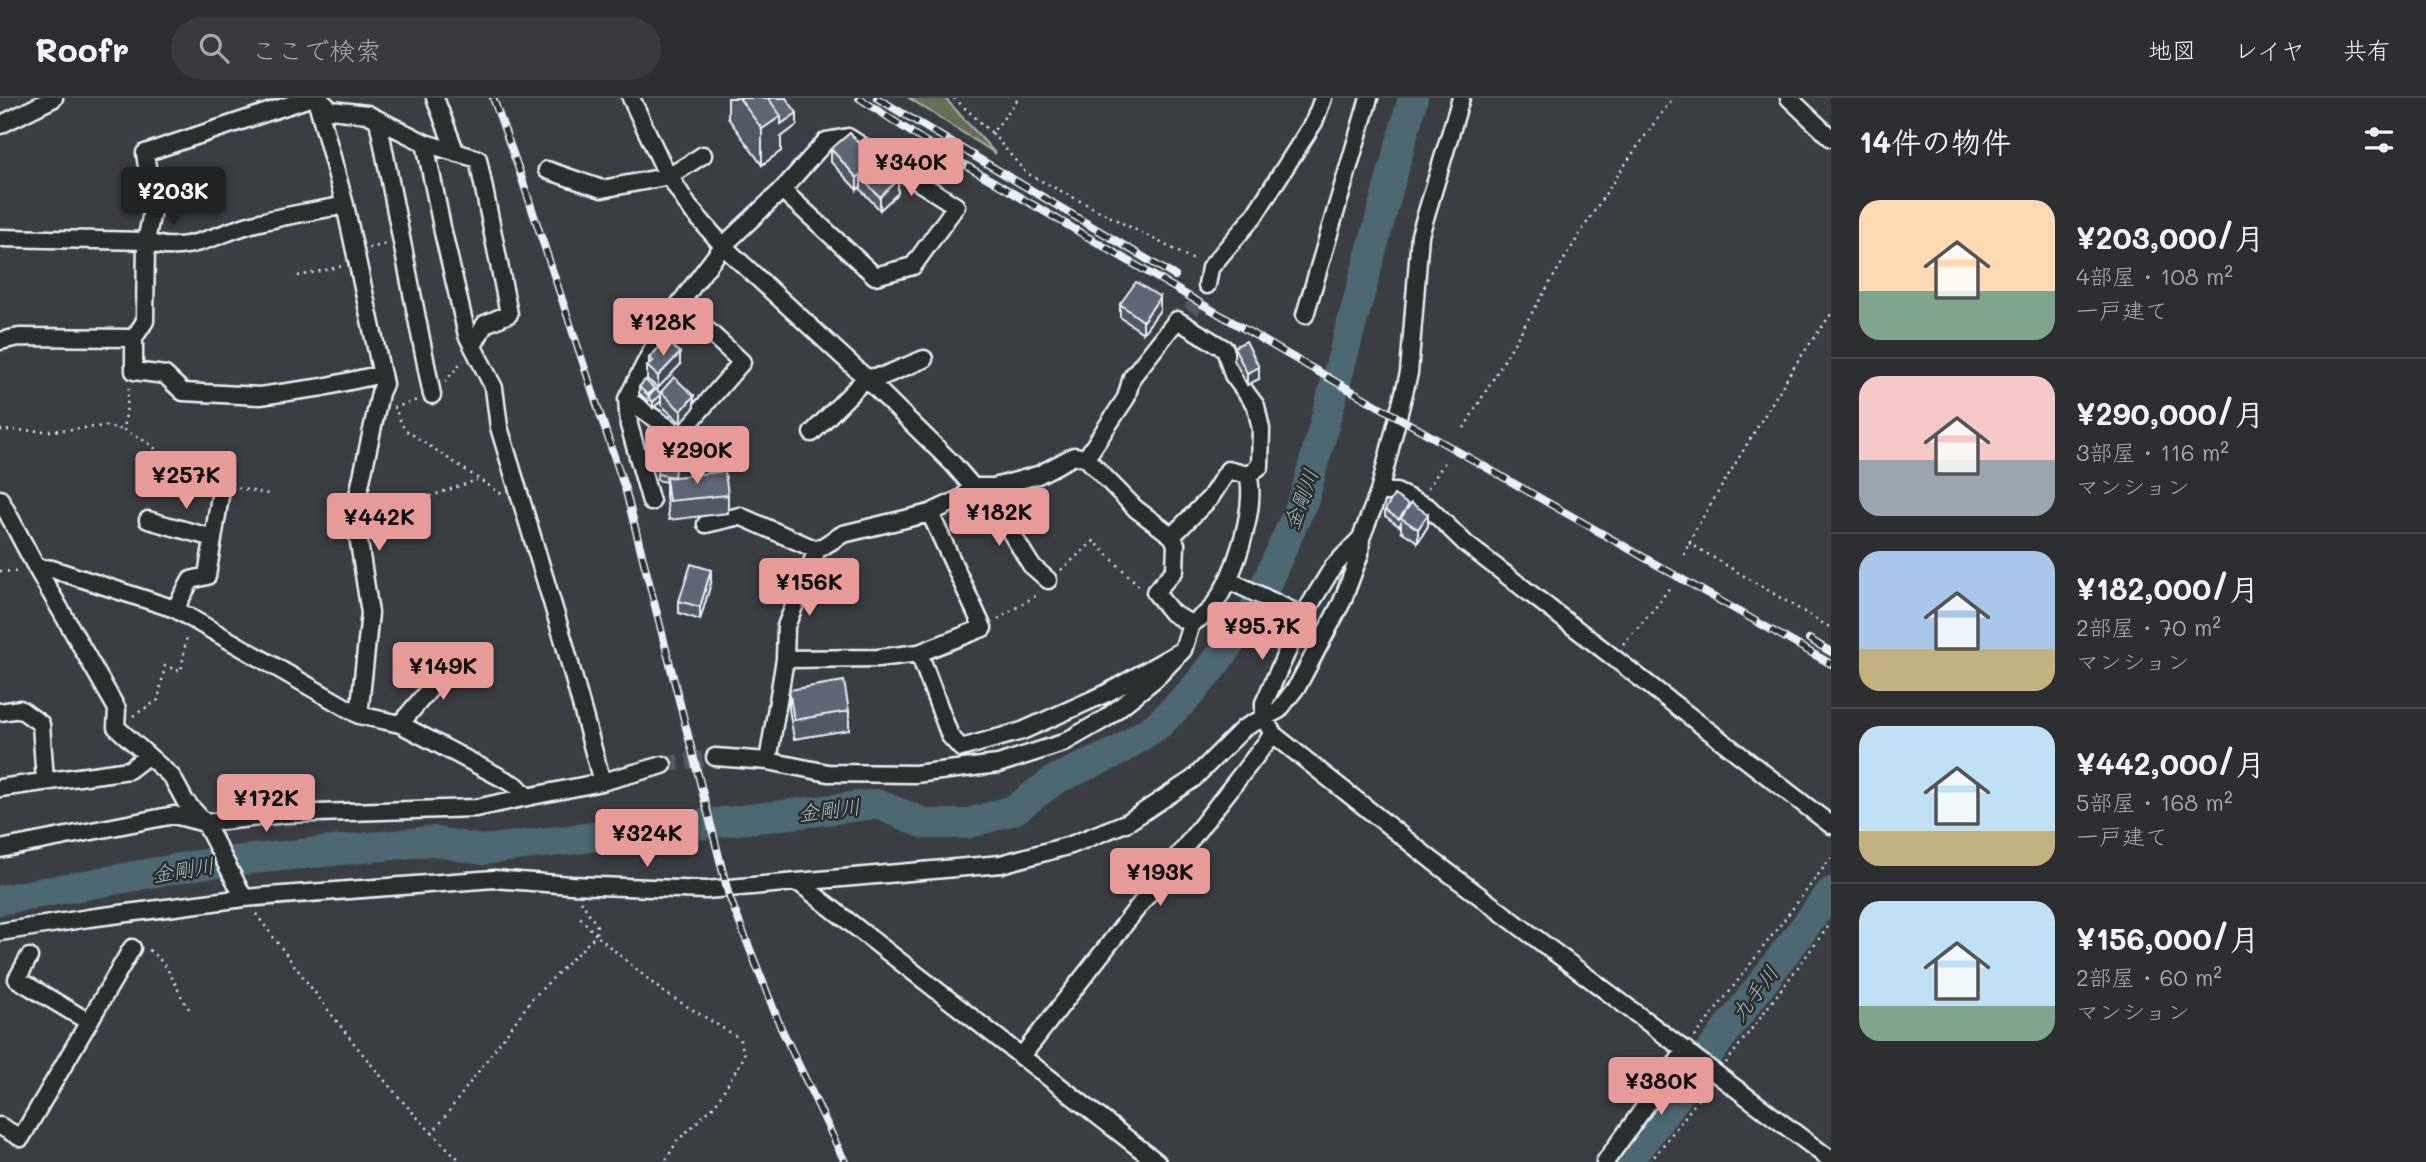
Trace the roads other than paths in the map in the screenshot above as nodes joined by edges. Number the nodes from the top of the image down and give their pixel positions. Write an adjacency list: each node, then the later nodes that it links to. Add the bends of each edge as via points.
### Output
1 (54, 98): 11 (street)
2 (310, 98): 21 (street, via 145,153 153,207)
3 (317, 98): 10 (street, via 331,110 367,114); 19 (street)
4 (435, 98): 14 (street)
5 (631, 98): 17 (street)
6 (1323, 98): 23 (street, via 1314,122 1254,216 1210,268)
7 (1369, 98): 25 (street)
8 (1461, 98): 39 (street, via 1420,235 1409,373)
9 (1789, 98): 12 (street)
10 (378, 120): 13 (street); 32 (street)
11 (0, 125)
12 (1831, 138)
13 (425, 144): 14 (street); 28 (street)
14 (456, 153): 28 (street, via 478,159 509,314 485,324)
15 (704, 155): 17 (street)
16 (547, 170): 17 (street, via 602,189)
17 (670, 176): 22 (street, via 689,207)
18 (782, 190): 18 (street, via 826,141 848,137 957,206 913,266 875,276); 22 (street)
19 (345, 205): 21 (street, via 257,222 189,246); 31 (street)
20 (0, 238): 21 (street)
21 (146, 242): 26 (street, via 145,321)
22 (723, 246): 24 (street); 30 (street)
23 (1207, 285)
24 (680, 305): 33 (street, via 668,319); 33 (street, via 742,362 679,435)
25 (1305, 315)
26 (134, 338): 27 (street, via 19,337); 31 (street, via 134,371 165,375 183,392 260,396)
27 (0, 341)
28 (473, 346): 69 (street, via 494,388 499,426)
29 (924, 359): 30 (street)
30 (866, 378): 34 (street); 38 (street)
31 (383, 379): 60 (street, via 357,500 370,613)
32 (432, 395)
33 (627, 399): 41 (street, via 629,425)
34 (812, 433)
35 (1086, 458): 36 (street, via 1126,398 1132,377 1184,316 1225,349 1233,375 1256,406 1261,466); 38 (street, via 1074,456 1038,475 994,487); 45 (street, via 1136,509)
36 (1248, 475): 45 (street, via 1228,470 1210,498); 51 (street, via 1252,489 1243,539)
37 (222, 484): 46 (street)
38 (973, 487): 42 (street, via 962,498); 50 (street, via 988,495 1031,565)
39 (1379, 492): 47 (street); 73 (street, via 1396,492 1427,507 1466,544)
40 (0, 499): 49 (street)
41 (651, 502)
42 (930, 513): 48 (street, via 843,534); 56 (street, via 983,628)
43 (148, 520): 46 (street)
44 (706, 524): 48 (street, via 740,516)
45 (1172, 536): 54 (street, via 1177,544 1175,570 1156,592 1172,613)
46 (213, 538): 52 (street, via 207,576 191,580)
47 (1361, 538): 53 (street); 61 (street, via 1360,554 1342,602 1298,685 1279,710)
48 (817, 550): 58 (street, via 786,626)
49 (36, 567): 52 (street); 64 (street, via 117,709 116,727)
50 (1048, 580)
51 (1228, 580): 53 (street); 54 (street, via 1210,610)
52 (175, 609): 60 (street)
53 (1297, 613): 61 (street, via 1264,703)
54 (1191, 624): 55 (street)
55 (1183, 650): 56 (street, via 1022,731 961,748 950,736); 66 (street, via 1105,719 1063,743 998,764 915,775 828,773)
56 (919, 653): 58 (street)
57 (458, 656): 62 (street)
58 (785, 659): 66 (street)
59 (0, 712): 68 (street, via 20,709 41,724)
60 (359, 715): 62 (street)
61 (1264, 718): 63 (street); 75 (street, via 1244,728 1193,779 1128,822 1070,845 1000,864)
62 (400, 724): 71 (street, via 517,786)
63 (1273, 734): 81 (street, via 1433,861); 82 (street)
64 (146, 757): 68 (street, via 129,770); 72 (street, via 172,777)
65 (715, 757): 66 (street)
66 (768, 761)
67 (663, 765): 69 (street)
68 (46, 781): 70 (street)
69 (602, 782): 71 (street)
70 (0, 788)
71 (527, 797): 72 (street, via 476,808 285,814)
72 (205, 823): 74 (street, via 174,815); 76 (street)
73 (1831, 825)
74 (0, 849)
75 (798, 882): 76 (street, via 706,890 494,879); 82 (street)
76 (244, 898): 77 (street)
77 (0, 932)
78 (132, 948): 80 (street)
79 (29, 957): 80 (street, via 17,979)
80 (89, 1022): 83 (street, via 21,1138)
81 (1686, 1049): 84 (street); 86 (street)
82 (1021, 1057): 85 (street)
83 (0, 1126)
84 (1831, 1160)
85 (1157, 1162)
86 (1605, 1162)

